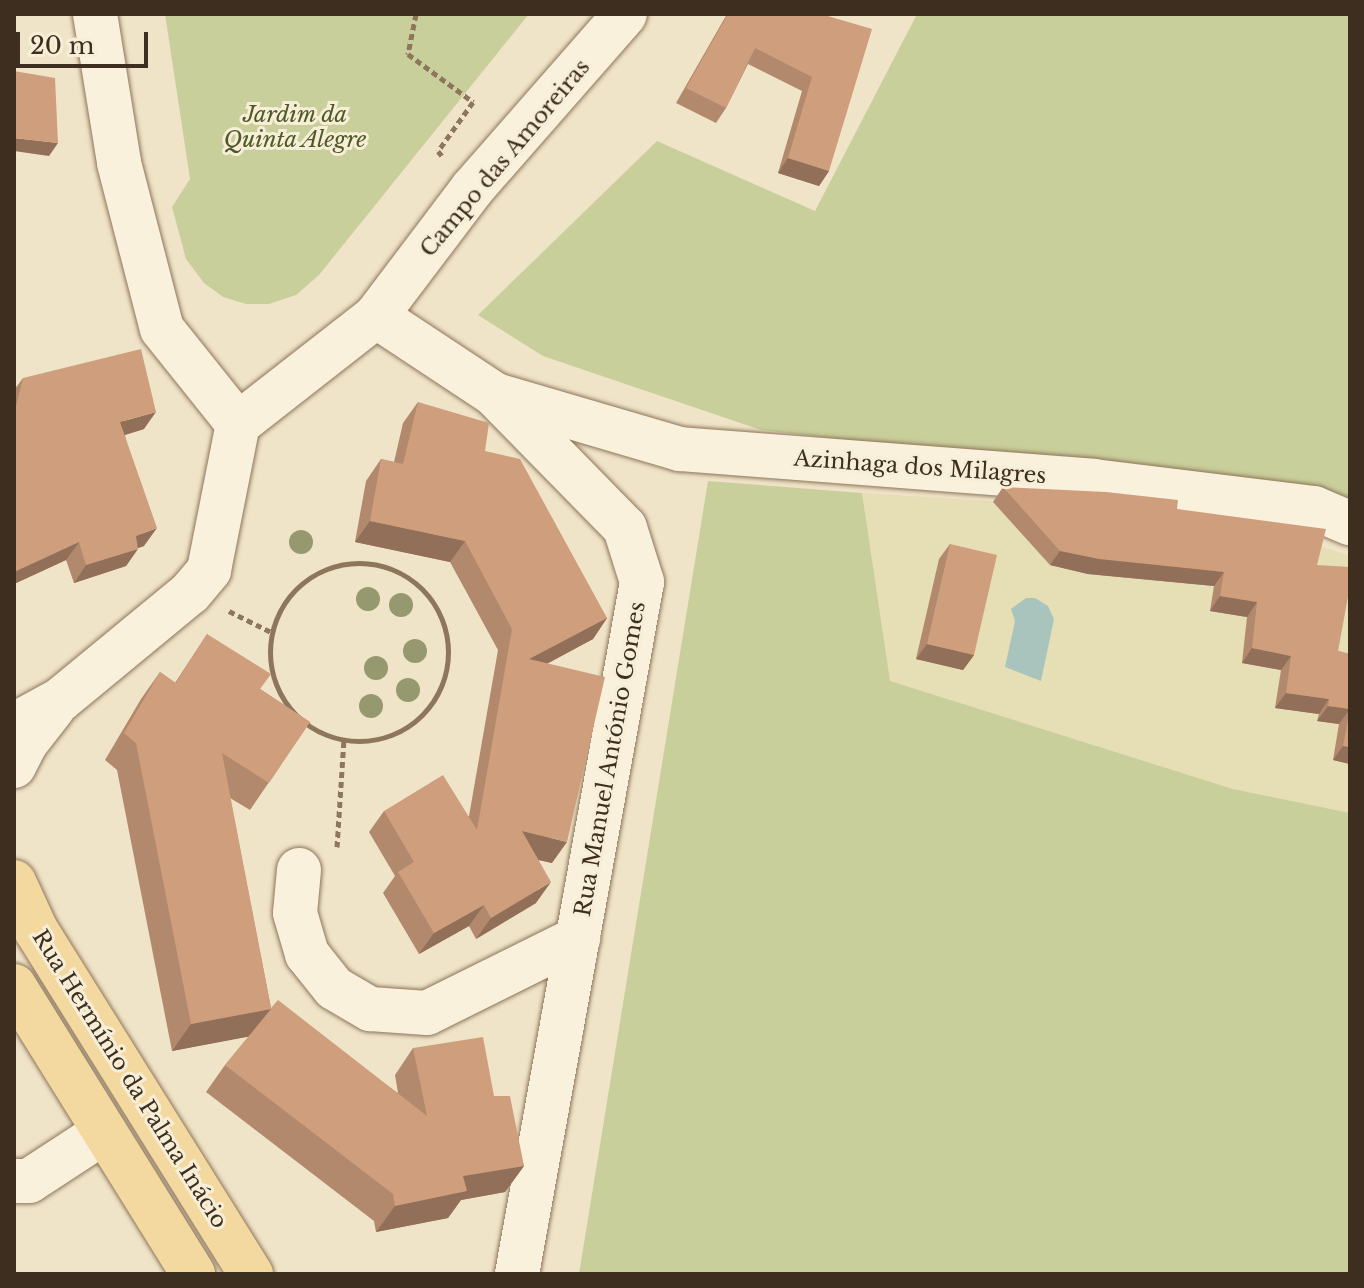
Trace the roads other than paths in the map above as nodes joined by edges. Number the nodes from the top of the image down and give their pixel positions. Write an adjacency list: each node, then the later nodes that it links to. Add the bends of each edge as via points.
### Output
1 (95, 14): 5 (street, via 119,163 162,329)
2 (625, 14): 3 (street, Campo das Amoreiras, via 472,189)
3 (376, 316): 4 (street, Rua Manuel António Gomes); 5 (street, Campo das Amoreiras)
4 (494, 394): 6 (street, Azinhaga dos Milagres, via 680,449 1094,481 1314,508); 12 (street, Rua Manuel António Gomes, via 625,528 642,582)
5 (238, 424): 7 (street, via 209,570 190,593)
6 (1350, 523)
7 (60, 700): 8 (street); 9 (street)
8 (14, 725)
9 (14, 766)
10 (299, 870): 12 (street, Rua Manuel António Gomes, via 295,913 307,954 334,988 370,1009 427,1013)
11 (14, 882): 17 (main road, Rua Hermínio da Palma Inácio, via 36,930)
12 (578, 938): 18 (street, Rua Manuel António Gomes)
13 (14, 986): 14 (main road)
14 (104, 1132): 15 (street, via 29,1181); 16 (main road)
15 (14, 1181)
16 (180, 1269)
17 (251, 1274)
18 (517, 1274)

